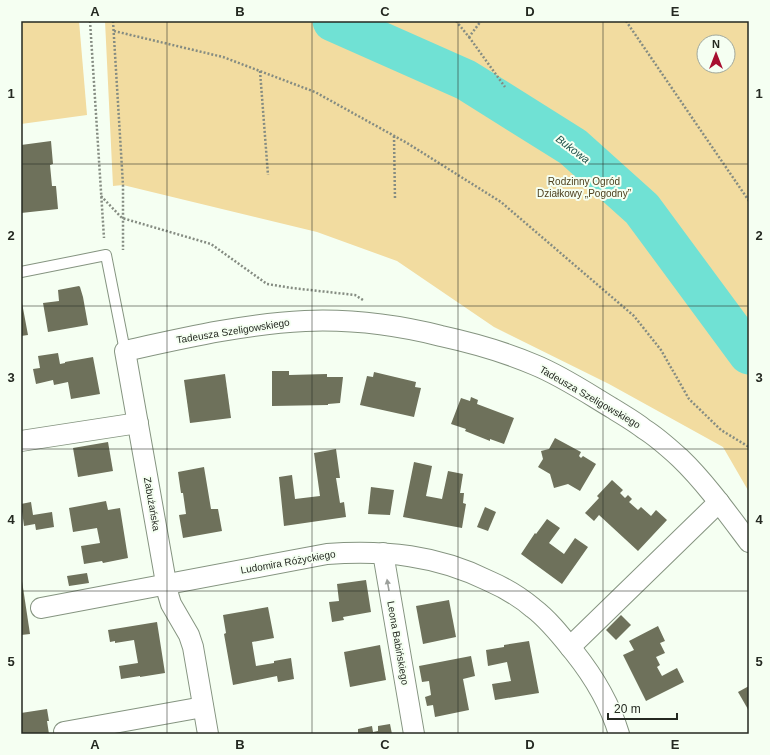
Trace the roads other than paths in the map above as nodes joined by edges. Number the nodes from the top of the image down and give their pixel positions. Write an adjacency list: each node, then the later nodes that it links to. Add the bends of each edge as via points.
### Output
1 (21, 272): 2 (lane, via 106,255)
2 (125, 351): 3 (street, Zabużańska); 5 (street, Tadeusza Szeligowskiego, via 258,325 307,321 374,323 468,342 535,365 560,377 645,429 681,459)
3 (138, 423): 4 (street); 8 (street, Zabużańska)
4 (21, 441)
5 (718, 502): 6 (street, Tadeusza Szeligowskiego); 10 (street)
6 (749, 542)
7 (383, 553): 8 (street, Ludomira Różyckiego, via 327,554); 10 (street, Ludomira Różyckiego, via 437,561 500,586 534,608); 14 (street, Leona Babińskiego, one-way to 7)
8 (166, 585): 9 (street); 11 (street, Zabużańska, via 172,604 191,641)
9 (41, 608)
10 (570, 647): 15 (street, Ludomira Różyckiego, via 589,671 609,707)
11 (203, 707): 12 (street); 13 (street, Zabużańska)
12 (64, 732)
13 (208, 734)
14 (414, 734)
15 (619, 734)

